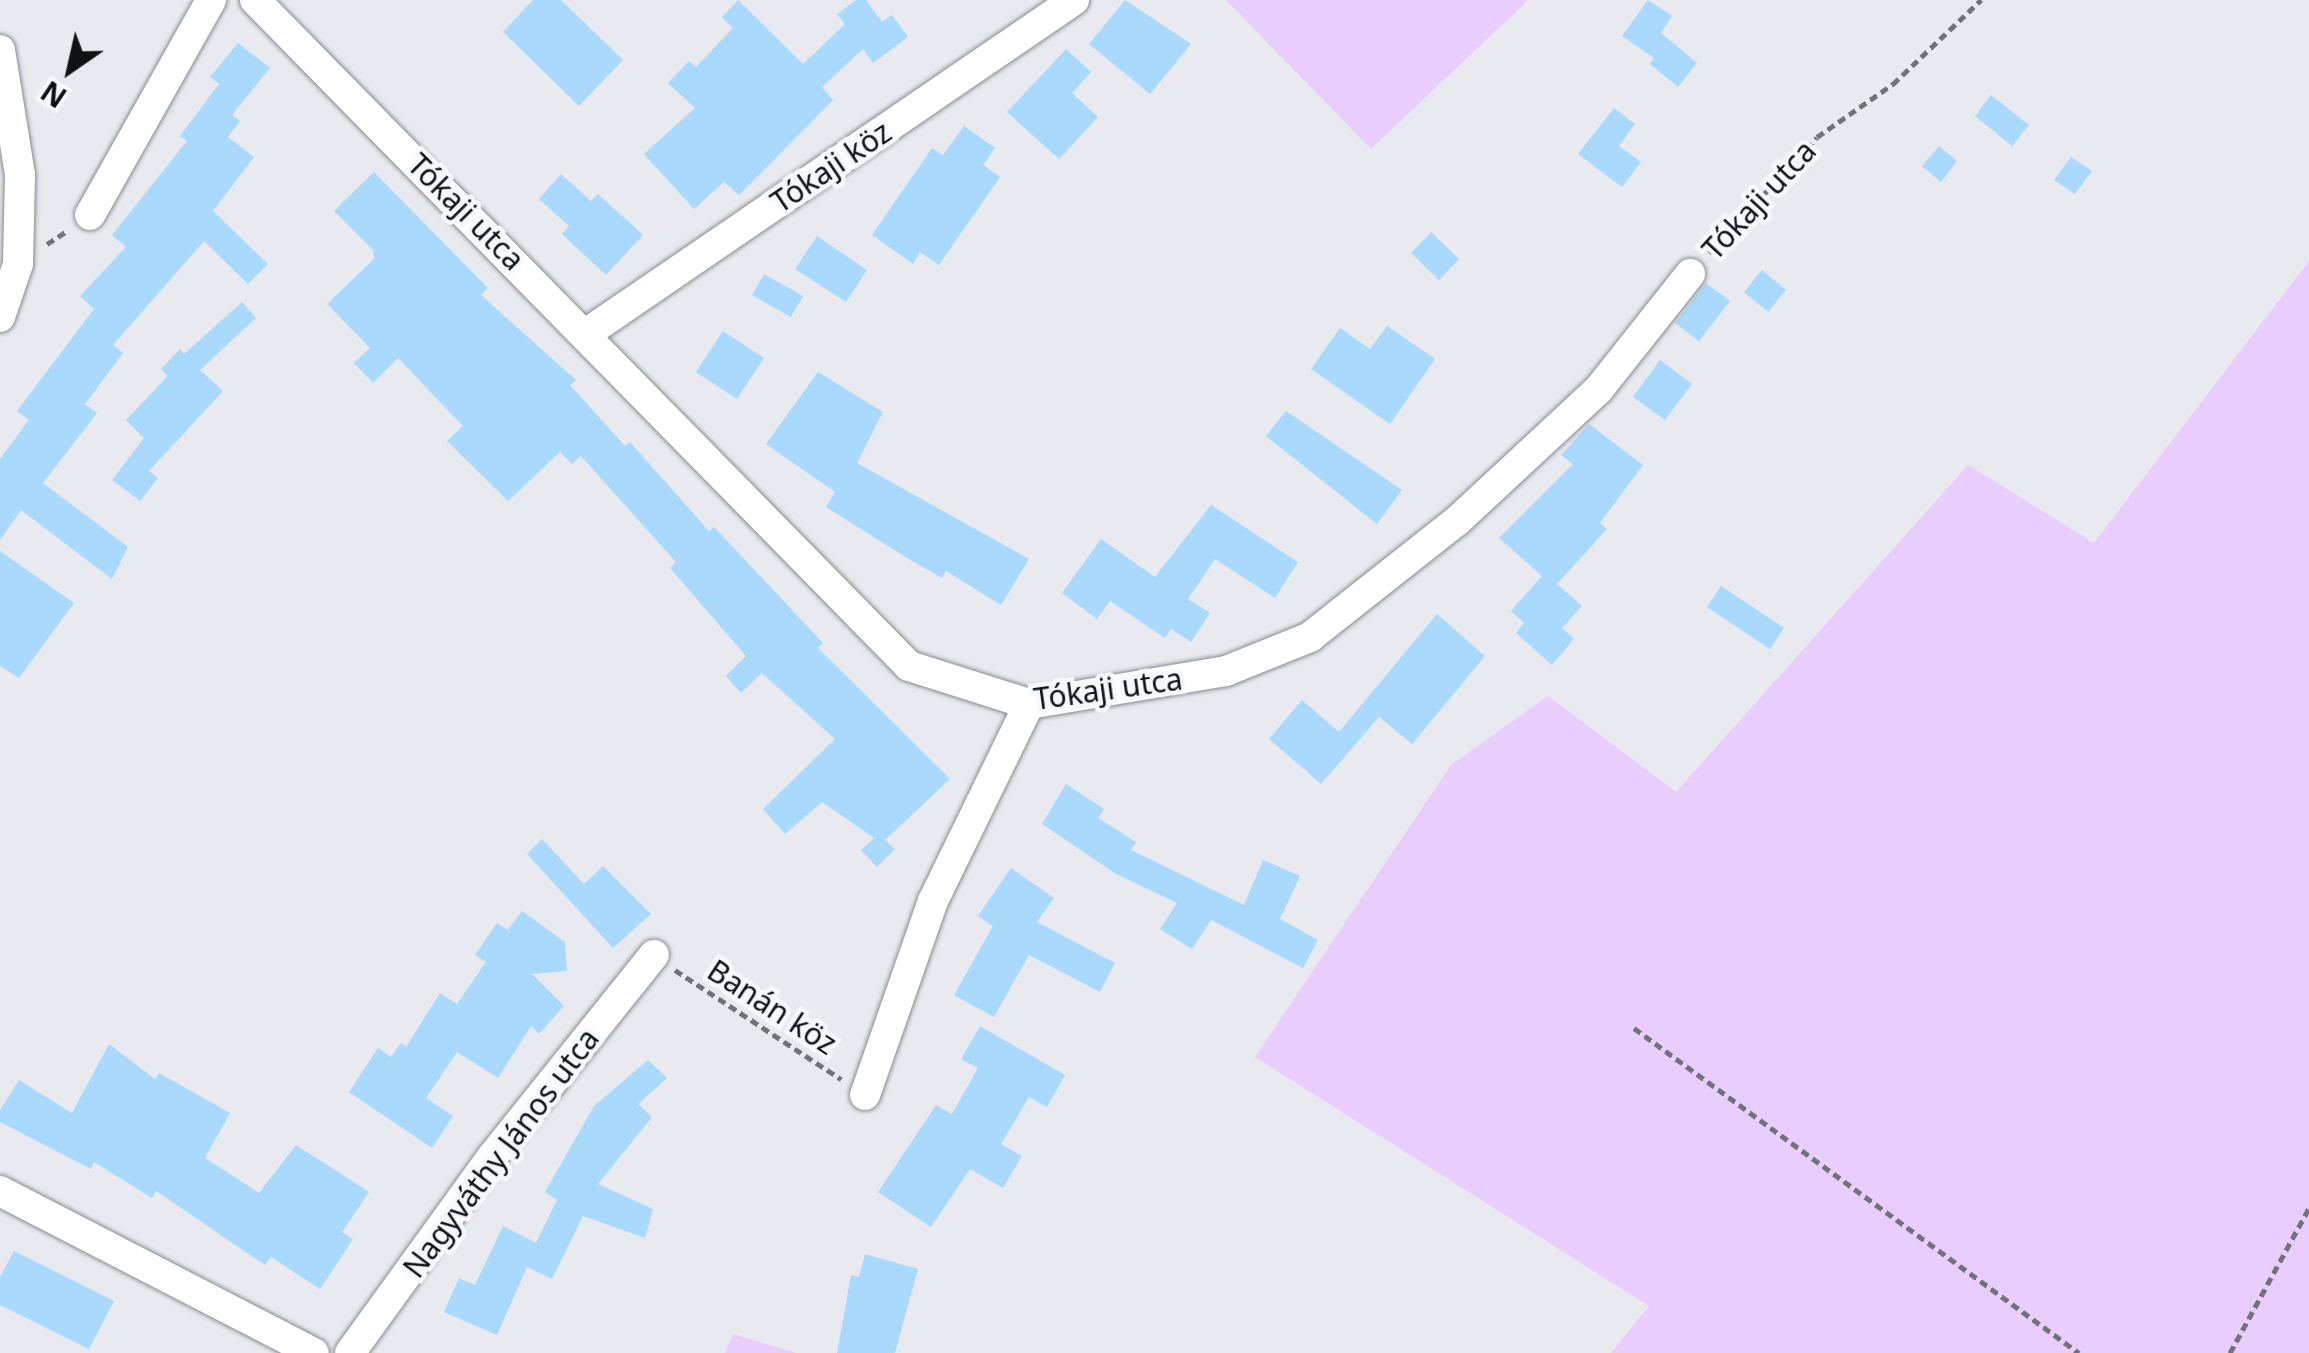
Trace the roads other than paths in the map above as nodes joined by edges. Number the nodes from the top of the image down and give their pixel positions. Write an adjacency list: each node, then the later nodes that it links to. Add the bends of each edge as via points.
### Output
1 (211, 0): 5 (street)
2 (255, 0): 8 (street, Tókaji utca)
3 (1074, 0): 8 (street, Tókaji köz)
4 (0, 50): 7 (street, via 20,175 18,264)
5 (90, 215)
6 (1690, 274): 9 (street, Tókaji utca, via 1598,389 1456,521 1310,637 1226,671)
7 (0, 317)
8 (587, 333): 9 (street, Tókaji utca, via 909,666)
9 (1029, 704): 11 (street, via 934,901)
10 (654, 955): 14 (street, Nagyváthy János utca, via 492,1157)
11 (865, 1095)
12 (0, 1191): 13 (street)
13 (314, 1353)
14 (350, 1353)

